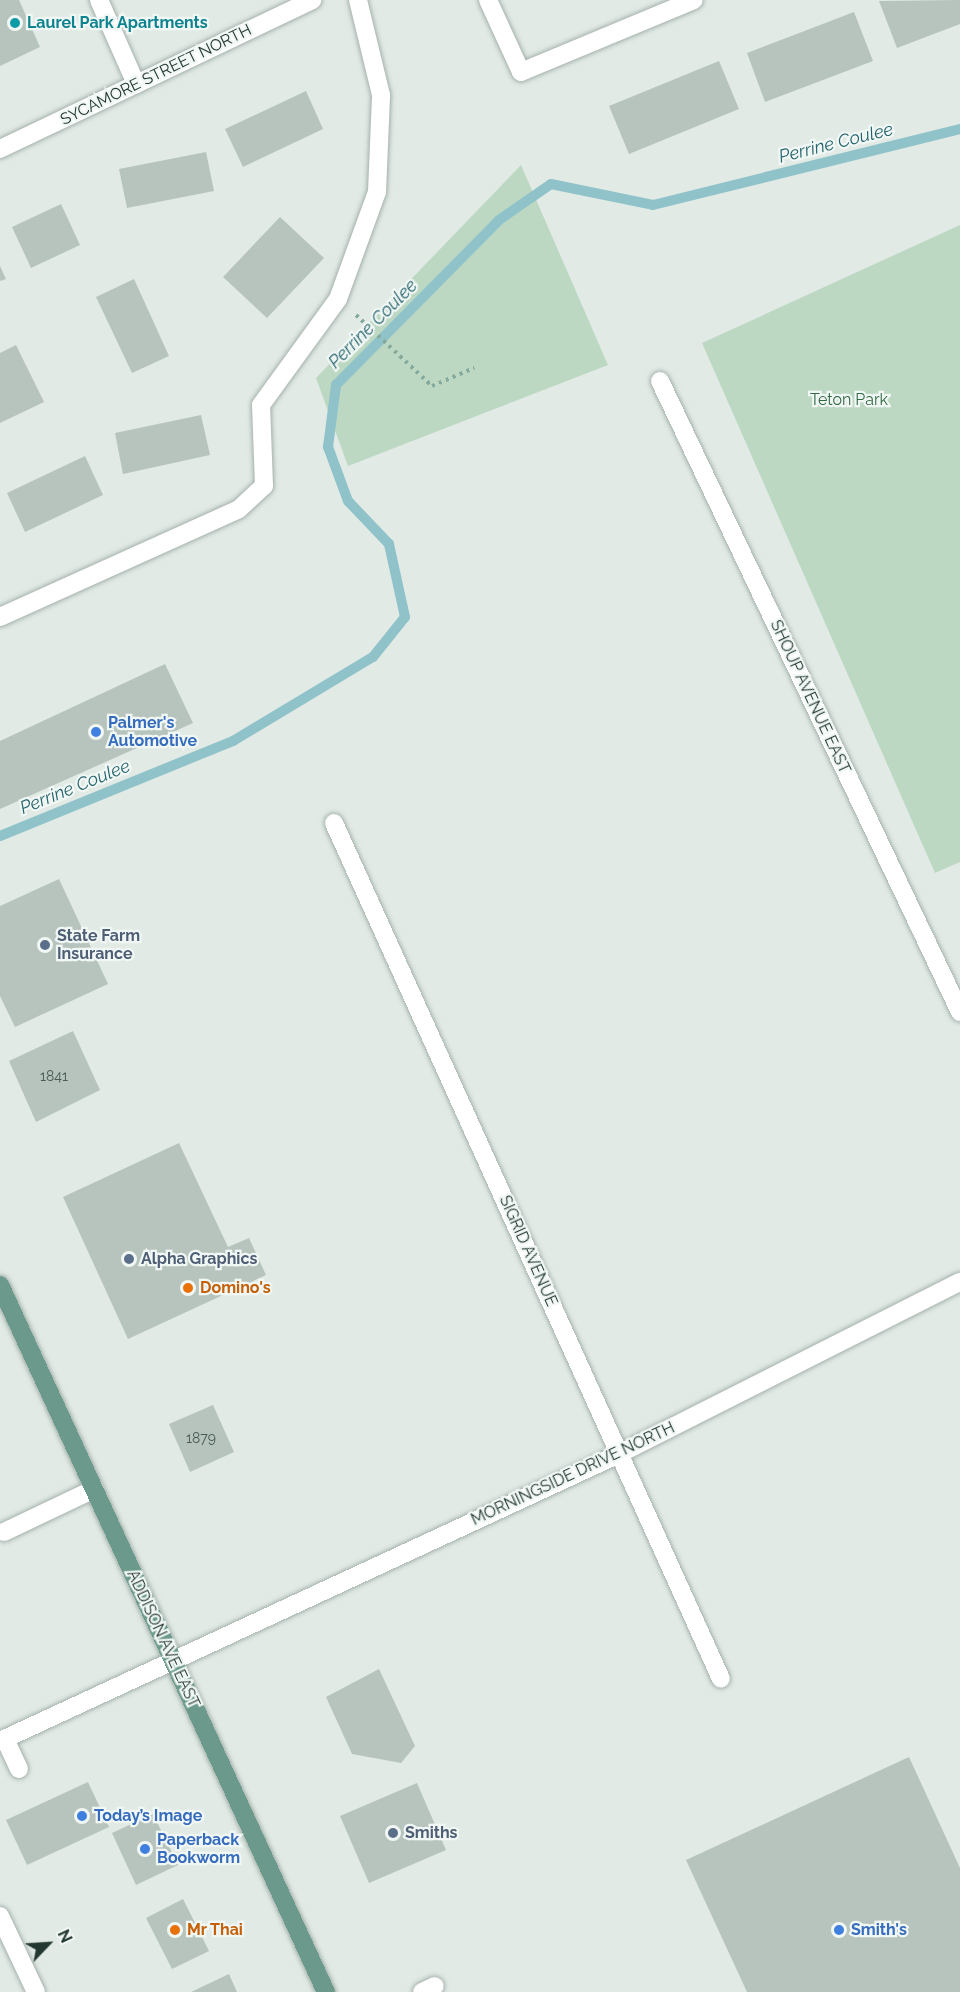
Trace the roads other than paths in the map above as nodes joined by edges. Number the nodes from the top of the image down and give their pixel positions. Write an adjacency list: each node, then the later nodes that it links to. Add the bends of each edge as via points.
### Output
1 (99, 0): 6 (street)
2 (312, 0): 6 (street, SYCAMORE STREET NORTH)
3 (358, 0): 9 (street, via 381,95 377,192 338,299 261,405 264,486 239,509)
4 (488, 0): 5 (street, via 522,72)
5 (694, 0)
6 (136, 84): 7 (street, SYCAMORE STREET NORTH)
7 (0, 149)
8 (660, 381): 11 (street, SHOUP AVENUE EAST)
9 (0, 617)
10 (334, 823): 14 (street, SIGRID AVENUE)
11 (960, 1012)
12 (960, 1282): 14 (street, MORNINGSIDE DRIVE NORTH)
13 (0, 1285): 15 (main road, ADDISON AVE EAST)
14 (619, 1454): 17 (street, MORNINGSIDE DRIVE NORTH); 18 (street, SIGRID AVENUE)
15 (94, 1489): 16 (street); 17 (main road, ADDISON AVE EAST)
16 (4, 1533)
17 (177, 1658): 19 (street, MORNINGSIDE DRIVE NORTH); 23 (main road, ADDISON AVE EAST)
18 (721, 1679)
19 (2, 1740): 20 (street)
20 (19, 1769)
21 (0, 1916): 22 (street)
22 (36, 1992)
23 (326, 1992)

